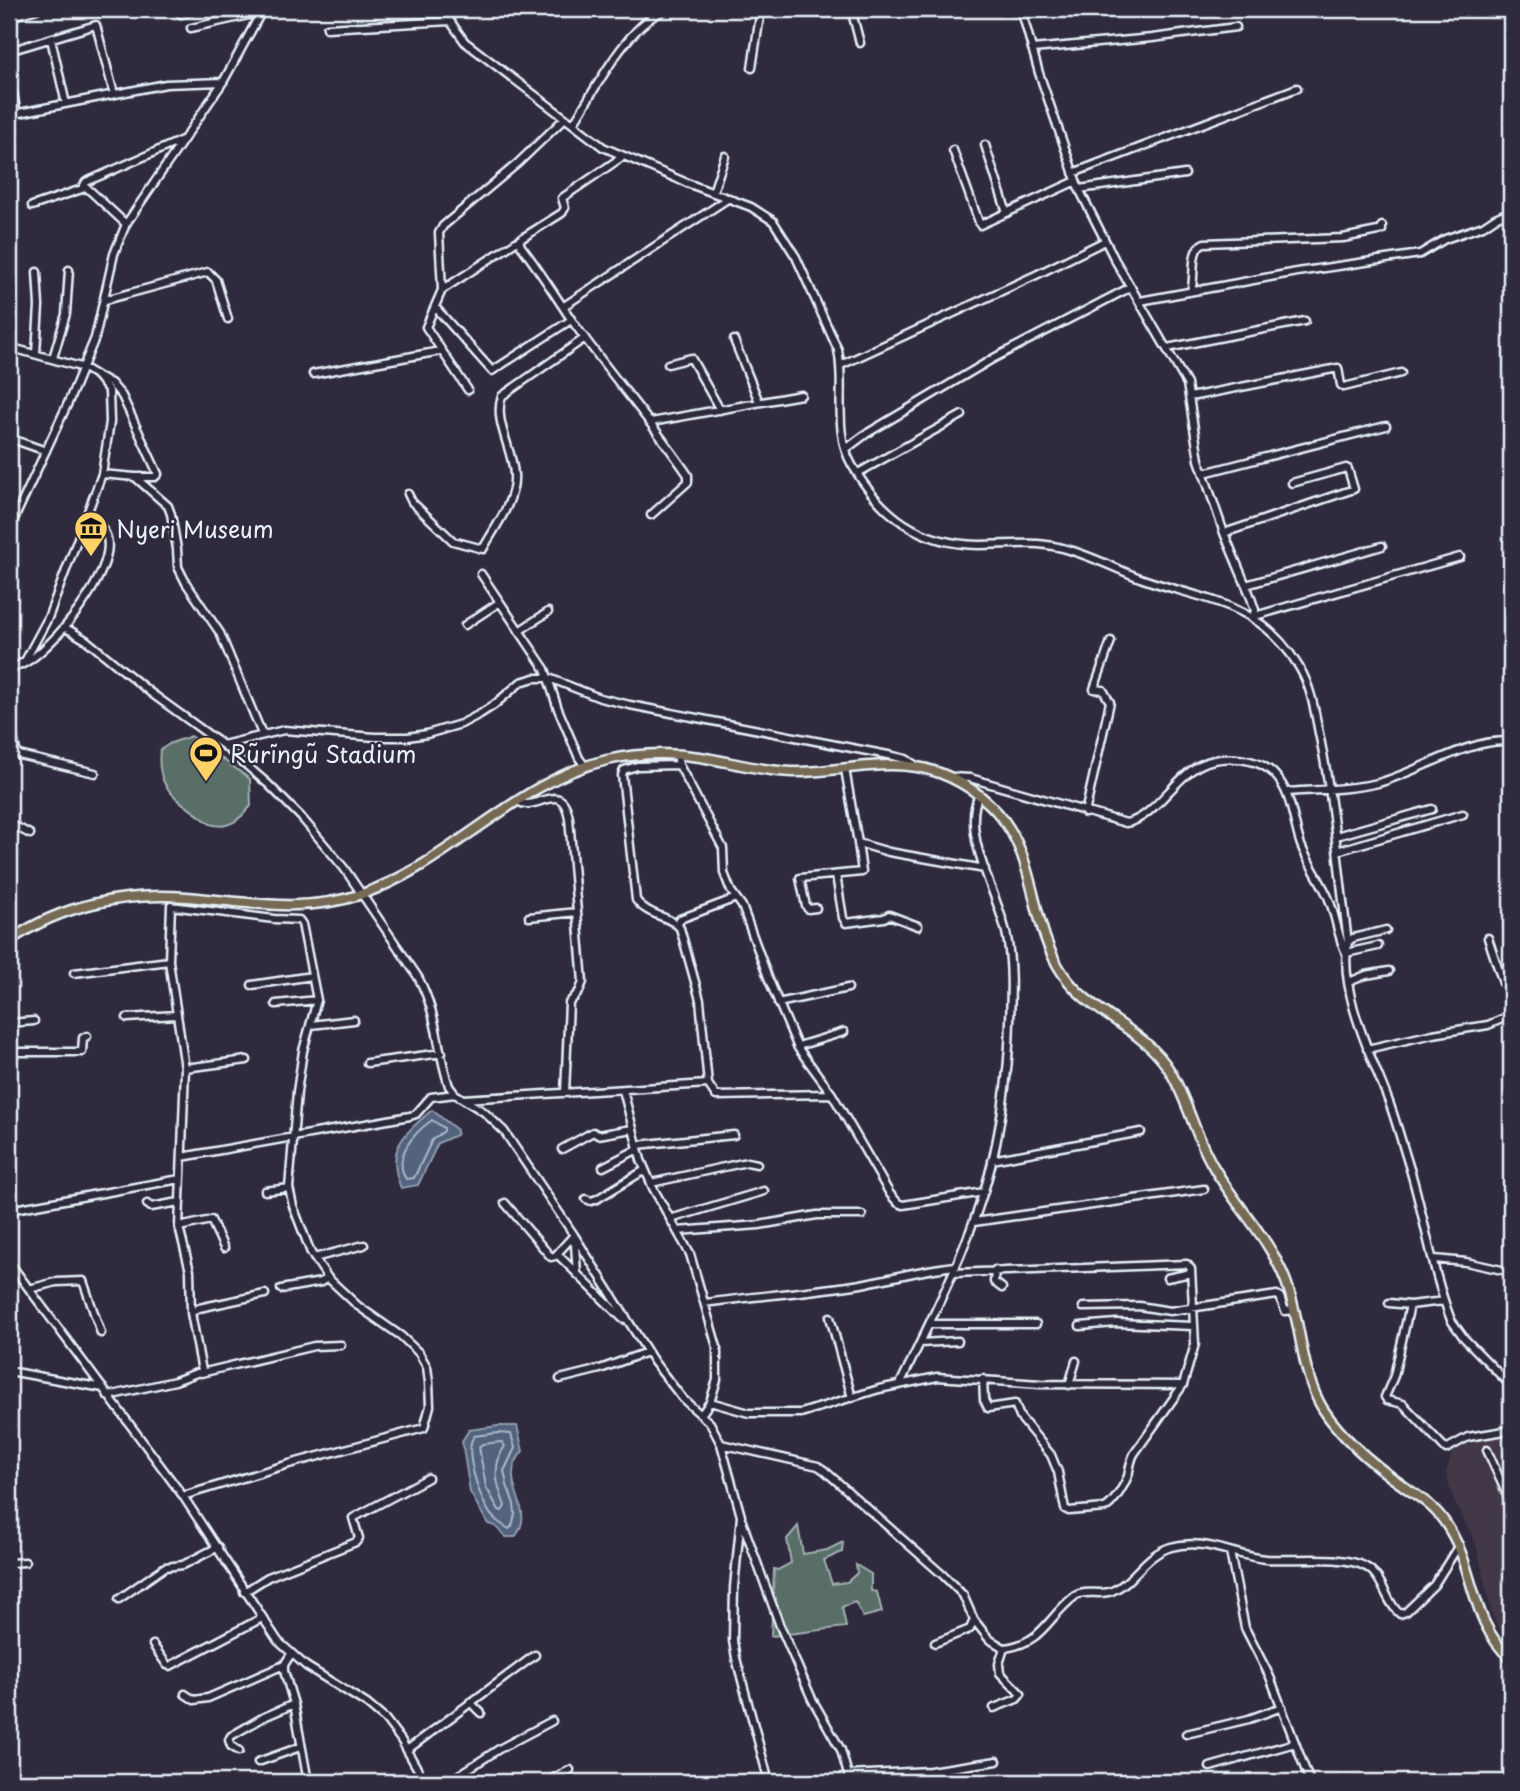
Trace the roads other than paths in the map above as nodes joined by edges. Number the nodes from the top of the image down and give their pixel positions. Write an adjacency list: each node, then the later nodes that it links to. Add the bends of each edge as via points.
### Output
1 (37, 9): 10 (street)
2 (199, 9): 9 (street)
3 (445, 9): 11 (street)
4 (669, 9): 27 (street, via 637,29)
5 (761, 9): 19 (street)
6 (851, 9): 16 (street)
7 (1021, 9): 17 (street)
8 (262, 10): 13 (street); 21 (street)
9 (181, 14)
10 (9, 17)
11 (450, 21): 14 (street); 26 (street, via 474,50)
12 (1236, 27): 17 (street)
13 (191, 28)
14 (327, 28)
15 (51, 39): 18 (street); 23 (street, via 96,26); 24 (street)
16 (860, 43)
17 (1032, 49): 34 (street)
18 (9, 51)
19 (752, 68)
20 (9, 72): 25 (street)
21 (223, 82): 23 (street, via 166,84); 28 (street)
22 (1297, 88): 34 (street)
23 (114, 94): 24 (street)
24 (66, 104): 25 (street)
25 (13, 115)
26 (564, 119): 27 (street); 49 (street, via 441,229)
27 (573, 124): 32 (street)
28 (185, 138): 35 (street); 42 (street)
29 (985, 145): 41 (street)
30 (953, 150): 41 (street, via 980,225)
31 (725, 156): 37 (street)
32 (622, 157): 37 (street); 44 (street, via 562,198 562,213)
33 (1185, 174): 36 (street)
34 (1075, 177): 36 (street); 41 (street)
35 (85, 186): 39 (street); 42 (street)
36 (1079, 189): 45 (street)
37 (713, 192): 38 (street)
38 (729, 198): 53 (street); 66 (street, via 774,221 806,276)
39 (32, 206)
40 (1511, 211): 50 (street, via 1420,254)
41 (1007, 213)
42 (127, 224): 51 (street, via 114,254)
43 (1382, 226): 50 (street, via 1382,230 1343,237 1198,245)
44 (519, 240): 49 (street); 53 (street)
45 (1105, 241): 48 (street); 66 (street)
46 (69, 270): 64 (street, via 66,314)
47 (37, 272): 63 (street)
48 (1131, 287): 52 (street); 80 (street, via 994,358)
49 (442, 290): 54 (street)
50 (1191, 291): 52 (street)
51 (105, 300): 55 (street, via 208,272 216,280); 67 (street)
52 (1140, 301): 61 (street)
53 (564, 306): 56 (street)
54 (435, 307): 56 (street, via 492,371); 62 (street, via 426,327)
55 (228, 319)
56 (571, 320): 58 (street)
57 (1305, 321): 61 (street)
58 (585, 338): 77 (street); 87 (street, via 502,396 499,415 514,485 484,549 453,541)
59 (734, 340): 74 (street)
60 (9, 347): 63 (street)
61 (1167, 348): 73 (street)
62 (441, 351): 69 (street); 71 (street)
63 (36, 354): 64 (street)
64 (53, 358): 67 (street)
65 (668, 363): 75 (street, via 691,358)
66 (841, 365): 80 (street, via 840,414)
67 (84, 368): 70 (street); 81 (street)
68 (1401, 373): 73 (street, via 1344,387 1338,368)
69 (313, 374)
70 (97, 376): 84 (street, via 110,399); 85 (street, via 122,396 158,474)
71 (467, 390)
72 (801, 395): 74 (street)
73 (1190, 397): 83 (street)
74 (759, 402): 75 (street)
75 (720, 410): 77 (street)
76 (962, 415): 82 (street)
77 (651, 422): 89 (street, via 689,479)
78 (1386, 426): 83 (street)
79 (9, 438): 81 (street)
80 (846, 449): 82 (street)
81 (46, 451): 90 (street)
82 (858, 473): 98 (street, via 881,504 917,533 961,544 1058,547)
83 (1204, 473): 91 (street)
84 (102, 474): 85 (street); 88 (street)
85 (135, 477): 106 (street, via 168,506 178,567 220,633)
86 (1292, 483): 91 (street, via 1345,467 1353,489)
87 (408, 494)
88 (86, 515): 100 (street, via 107,537 106,559); 103 (street, via 48,618 25,661)
89 (651, 515)
90 (9, 530)
91 (1224, 533): 95 (street)
92 (1382, 546): 95 (street)
93 (1460, 557): 98 (street)
94 (481, 574): 96 (street)
95 (1246, 585): 98 (street)
96 (500, 602): 99 (street); 101 (street)
97 (548, 611): 101 (street)
98 (1254, 617): 116 (street, via 1282,645 1306,680)
99 (465, 625)
100 (66, 628): 103 (street, via 35,659); 108 (street)
101 (519, 631): 104 (street)
102 (1111, 641): 121 (street, via 1094,689 1103,690 1111,702)
103 (12, 669)
104 (549, 678): 106 (street, via 524,681 480,714 427,734 375,737 284,730); 111 (street); 112 (street, via 620,703 893,756)
105 (9, 715): 114 (street, via 19,755)
106 (262, 734): 108 (street)
107 (1511, 742): 116 (street, via 1476,745 1404,775)
108 (223, 745): 130 (street, via 301,817)
109 (677, 754): 110 (street); 111 (main road, via 643,754); 113 (main road, via 783,772)
110 (679, 765): 131 (street, via 723,848 724,873); 136 (street, via 637,766 622,775 636,900)
111 (585, 766): 119 (main road, via 560,775)
112 (918, 767): 113 (main road); 115 (main road)
113 (845, 769): 126 (street)
114 (95, 773)
115 (949, 777): 118 (main road); 121 (street, via 970,778)
116 (1331, 789): 117 (street); 125 (street)
117 (1286, 793): 121 (street, via 1275,774 1264,767 1216,760 1186,775 1136,822); 143 (street, via 1301,844 1328,898)
118 (979, 794): 128 (street, via 974,814); 229 (main road, via 1017,841 1044,934 1062,973 1087,1000 1142,1038 1168,1067 1209,1160 1275,1256)
119 (519, 802): 130 (main road, via 414,869); 134 (street, via 529,805 551,797 565,804)
120 (1432, 809): 125 (street)
121 (1085, 813)
122 (1463, 814): 127 (street)
123 (9, 822): 124 (street)
124 (30, 834)
125 (1336, 836): 127 (street)
126 (858, 843): 128 (street); 129 (street, via 862,872)
127 (1337, 851): 141 (street)
128 (985, 869): 184 (street, via 1007,936 1010,976 1008,1063)
129 (836, 875): 133 (street, via 800,878 806,906); 137 (street, via 846,923 889,915)
130 (361, 895): 132 (main road, via 290,906); 167 (street, via 427,994)
131 (736, 898): 136 (street, via 680,919); 153 (street)
132 (170, 901): 140 (main road, via 128,898 78,907); 144 (street); 147 (street, via 299,920)
133 (816, 908)
134 (577, 912): 135 (street); 173 (street, via 583,982 569,1003)
135 (529, 917)
136 (678, 925): 171 (street, via 700,1000)
137 (918, 926)
138 (1386, 930): 141 (street)
139 (1488, 938): 151 (street)
140 (9, 941)
141 (1348, 942): 143 (street)
142 (1378, 946): 143 (street)
143 (1346, 953): 148 (street)
144 (169, 961): 146 (street); 155 (street)
145 (1389, 971): 148 (street)
146 (74, 974)
147 (312, 976): 149 (street); 152 (street)
148 (1349, 982): 165 (street)
149 (252, 985)
150 (848, 988): 153 (street)
151 (1511, 997)
152 (317, 1000): 154 (street); 161 (street)
153 (778, 1003): 164 (street)
154 (276, 1004)
155 (176, 1015): 157 (street); 170 (street)
156 (1511, 1015): 165 (street, via 1488,1025)
157 (127, 1018)
158 (354, 1020): 161 (street)
159 (34, 1021): 160 (street)
160 (9, 1023)
161 (311, 1025): 180 (street, via 303,1051)
162 (844, 1032): 164 (street)
163 (87, 1037): 166 (street, via 82,1052)
164 (798, 1046): 175 (street)
165 (1367, 1049): 210 (street, via 1389,1103)
166 (9, 1052)
167 (442, 1053): 169 (street); 174 (street)
168 (247, 1060): 170 (street)
169 (367, 1063)
170 (185, 1068): 183 (street)
171 (708, 1084): 172 (street); 175 (street, via 716,1096)
172 (623, 1090): 173 (street); 177 (street)
173 (565, 1093): 176 (street)
174 (455, 1094): 176 (street); 180 (street, via 431,1097 410,1116)
175 (832, 1094): 194 (street, via 898,1203)
176 (463, 1099): 205 (street, via 504,1131)
177 (632, 1129): 181 (street); 182 (street, via 593,1132)
178 (1141, 1132): 184 (street)
179 (734, 1135): 181 (street)
180 (294, 1138): 183 (street); 190 (street)
181 (637, 1147): 186 (street); 187 (street)
182 (562, 1149)
183 (182, 1157): 188 (street)
184 (992, 1160): 194 (street)
185 (757, 1164): 189 (street, via 747,1162)
186 (603, 1167)
187 (645, 1170): 189 (street); 195 (street, via 594,1201)
188 (180, 1179): 196 (street); 199 (street)
189 (651, 1184): 201 (street)
190 (289, 1188): 192 (street); 209 (street)
191 (1203, 1189): 202 (street)
192 (265, 1191)
193 (764, 1191): 201 (street)
194 (984, 1192): 202 (street)
195 (586, 1199)
196 (179, 1202): 198 (street); 203 (street)
197 (505, 1203): 208 (street, via 545,1251)
198 (148, 1204)
199 (9, 1210)
200 (862, 1215): 204 (street, via 817,1214 759,1226)
201 (670, 1219): 204 (street)
202 (974, 1222): 212 (street)
203 (179, 1227): 207 (street, via 211,1220); 230 (street, via 190,1271)
204 (677, 1231): 224 (street, via 690,1254)
205 (572, 1236): 208 (street); 216 (street); 231 (street)
206 (364, 1245): 209 (street)
207 (224, 1248)
208 (557, 1254): 216 (street)
209 (314, 1258): 217 (street)
210 (1434, 1259): 214 (street); 223 (street)
211 (9, 1262): 220 (street)
212 (954, 1269): 213 (street); 224 (street, via 935,1267 862,1284); 233 (street)
213 (995, 1270): 215 (street, via 1187,1264); 219 (street, via 994,1282)
214 (1511, 1272)
215 (1191, 1273): 218 (street); 228 (street)
216 (577, 1274): 231 (street)
217 (328, 1278): 221 (street); 263 (street, via 419,1353 429,1382 430,1406 424,1428)
218 (1167, 1278)
219 (1002, 1288)
220 (29, 1289): 237 (street, via 83,1280); 253 (street)
221 (281, 1289)
222 (265, 1294): 230 (street)
223 (1444, 1301): 226 (street); 245 (street, via 1457,1330)
224 (705, 1303): 256 (street, via 719,1364)
225 (1389, 1303): 226 (street)
226 (1410, 1305): 258 (street, via 1387,1400 1403,1404 1446,1449 1468,1437)
227 (1083, 1307): 228 (street, via 1139,1306 1170,1311)
228 (1193, 1307): 229 (street, via 1277,1295 1285,1311); 236 (street)
229 (1295, 1310): 266 (main road, via 1308,1371 1326,1413 1379,1468 1436,1510)
230 (191, 1312): 244 (street)
231 (626, 1317): 241 (street)
232 (830, 1317): 255 (street)
233 (929, 1324): 234 (street); 239 (street)
234 (1036, 1324)
235 (1080, 1325): 236 (street)
236 (1193, 1326): 251 (street, via 1195,1349)
237 (102, 1333)
238 (958, 1341): 239 (street)
239 (920, 1343): 249 (street)
240 (341, 1345): 244 (street, via 314,1346)
241 (647, 1352): 247 (street); 257 (street, via 682,1399)
242 (1076, 1362): 250 (street)
243 (9, 1371): 253 (street)
244 (201, 1373): 254 (street)
245 (1498, 1373): 246 (street); 252 (street)
246 (1511, 1373)
247 (560, 1379)
248 (984, 1379): 249 (street, via 937,1377); 250 (street); 251 (street, via 988,1408 1015,1404 1020,1417 1048,1449 1058,1472 1062,1506 1069,1511 1110,1505 1127,1477 1129,1462)
249 (900, 1384): 255 (street)
250 (1069, 1385): 251 (street)
251 (1183, 1385)
252 (1511, 1386)
253 (103, 1388): 254 (street)
254 (108, 1396): 263 (street)
255 (852, 1398): 256 (street, via 801,1413 749,1413)
256 (710, 1402): 257 (street)
257 (701, 1415): 259 (street)
258 (1511, 1430)
259 (721, 1444): 265 (street); 274 (street, via 824,1470 963,1595)
260 (1487, 1450): 262 (street)
261 (429, 1478): 271 (street, via 352,1518 359,1538 356,1542 268,1577)
262 (1508, 1489): 264 (street)
263 (183, 1496): 267 (street)
264 (1511, 1504)
265 (741, 1516): 298 (street, via 780,1626 812,1699 841,1750); 305 (street, via 733,1642)
266 (1459, 1545): 268 (street, via 1434,1585 1400,1614 1378,1577 1365,1565 1265,1559); 280 (main road, via 1480,1617)
267 (218, 1547): 271 (street); 272 (street, via 183,1565 164,1567)
268 (1230, 1552): 277 (street, via 1200,1544 1169,1547 1110,1591 1075,1597 1027,1643); 285 (street, via 1245,1628)
269 (25, 1562): 270 (street)
270 (9, 1563)
271 (244, 1592): 273 (street)
272 (119, 1599)
273 (262, 1618): 276 (street, via 170,1666); 278 (street)
274 (974, 1620): 275 (street, via 970,1629); 277 (street, via 989,1639)
275 (934, 1643)
276 (153, 1645)
277 (1004, 1648): 286 (street, via 1000,1672 1021,1694)
278 (291, 1654): 281 (street); 292 (street, via 379,1713)
279 (535, 1655): 283 (street)
280 (1511, 1659)
281 (284, 1665): 282 (street, via 208,1698 194,1700); 284 (street)
282 (185, 1694)
283 (470, 1702): 287 (street); 292 (street)
284 (294, 1704): 291 (street); 293 (street, via 231,1736 231,1746)
285 (1282, 1707): 289 (street); 290 (street)
286 (994, 1709)
287 (481, 1713)
288 (552, 1721): 303 (street)
289 (1186, 1734)
290 (1294, 1743): 296 (street); 306 (street)
291 (300, 1747): 295 (street); 301 (street)
292 (407, 1750): 302 (street)
293 (240, 1751)
294 (996, 1761): 298 (street)
295 (258, 1762)
296 (1210, 1768)
297 (570, 1770): 304 (street)
298 (849, 1778)
299 (45, 1782): 300 (street)
300 (53, 1782)
301 (308, 1782)
302 (425, 1782)
303 (448, 1782)
304 (546, 1782)
305 (769, 1782)
306 (1310, 1782)

